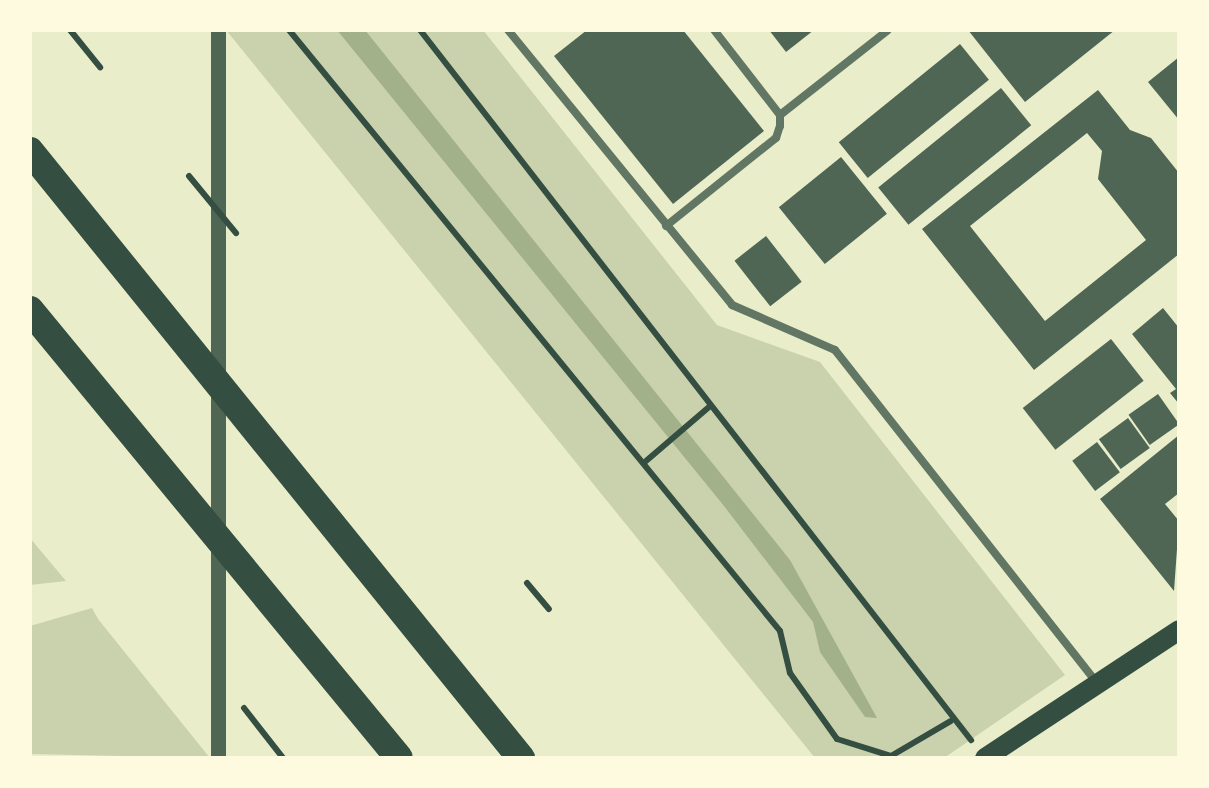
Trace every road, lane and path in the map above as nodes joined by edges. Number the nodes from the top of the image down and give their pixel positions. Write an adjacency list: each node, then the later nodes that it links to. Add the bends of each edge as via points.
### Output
1 (70, 30): 7 (path)
2 (290, 30): 15 (path)
3 (420, 30): 14 (path)
4 (508, 30): 11 (lane)
5 (714, 30): 8 (lane)
6 (888, 30): 8 (lane)
7 (100, 67)
8 (780, 116): 11 (lane, via 776,138)
9 (30, 151): 25 (highway)
10 (188, 176): 12 (path)
11 (666, 226): 19 (lane, via 732,305 835,350)
12 (236, 234)
13 (30, 310): 24 (highway)
14 (709, 407): 15 (path); 21 (path)
15 (646, 461): 21 (path, via 780,630 790,673 837,739 892,756)
16 (527, 582): 17 (path)
17 (550, 608)
18 (1179, 630): 19 (main road)
19 (1098, 684): 22 (main road)
20 (244, 708): 23 (path)
21 (952, 721): 22 (path)
22 (986, 757)
23 (283, 758)
24 (399, 758)
25 (521, 758)

